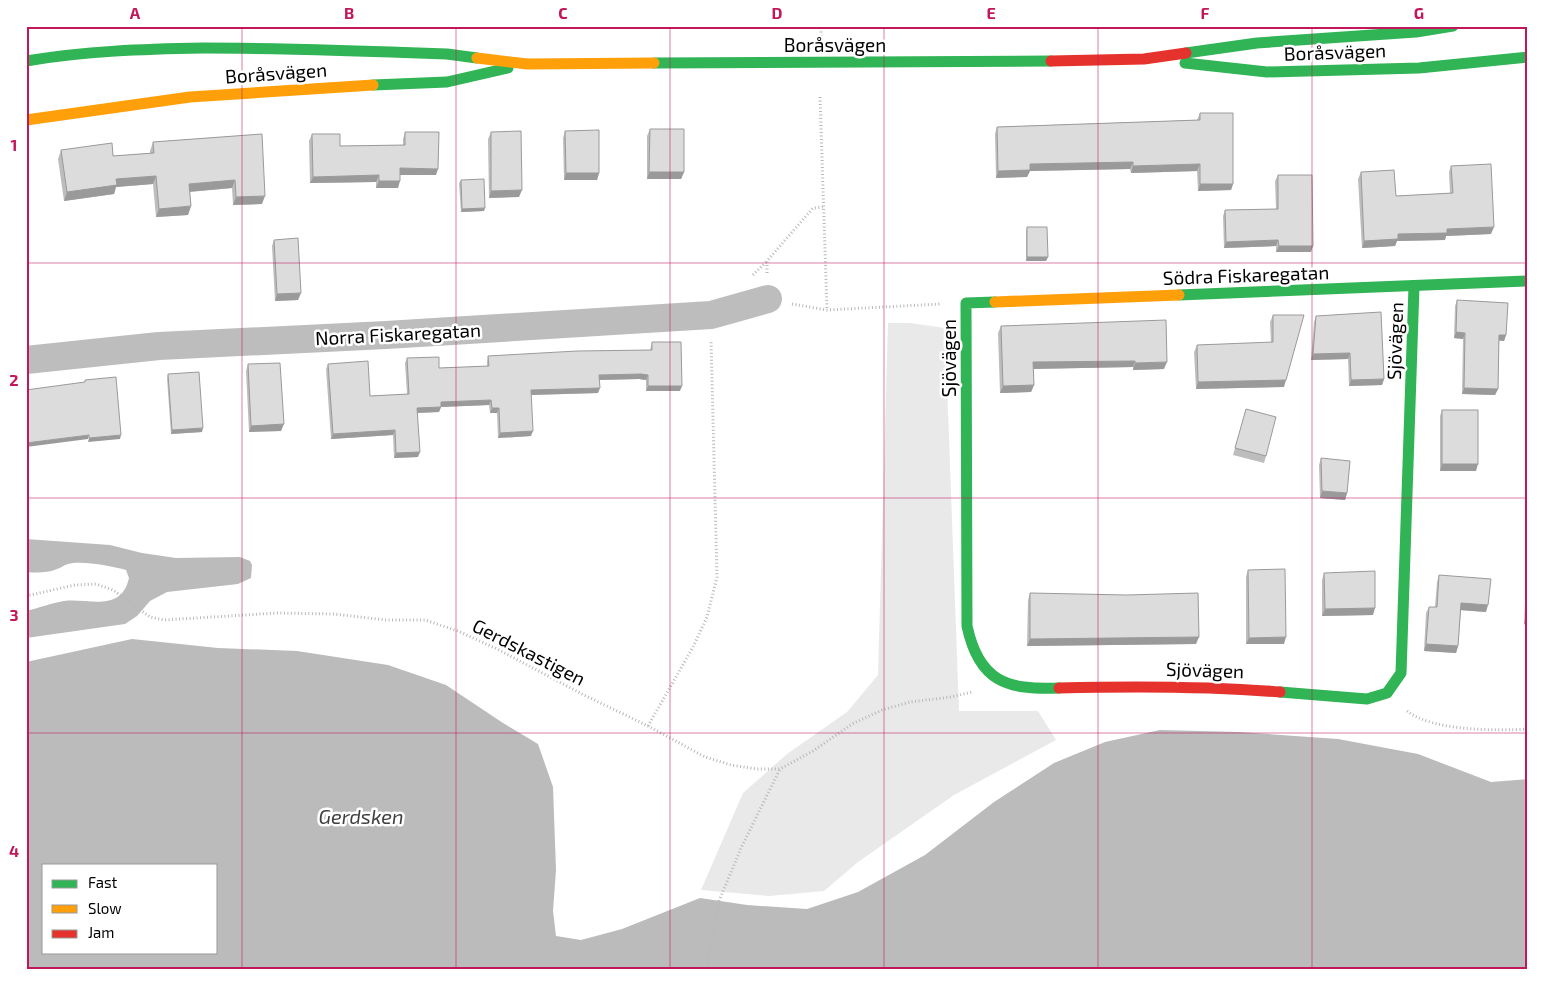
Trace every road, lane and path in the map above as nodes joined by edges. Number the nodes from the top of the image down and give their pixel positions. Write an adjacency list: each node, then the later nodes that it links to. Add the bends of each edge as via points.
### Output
1 (821, 26): 3 (path)
2 (1453, 26): 5 (main road, Boråsvägen, via 1416,32 1256,43)
3 (821, 36)
4 (1528, 57): 5 (main road, Boråsvägen, via 1419,68 1267,72)
5 (1144, 59): 7 (main road, Boråsvägen)
6 (26, 61): 7 (main road, Boråsvägen, via 140,49 239,48 447,54)
7 (527, 64): 9 (main road, Boråsvägen, via 447,82 190,97)
8 (820, 98): 10 (path)
9 (26, 120)
10 (824, 207): 13 (path, via 813,208 767,261); 15 (path)
11 (1528, 281): 12 (main road, Södra Fiskaregatan)
12 (1414, 286): 14 (main road, Södra Fiskaregatan); 20 (main road, Sjövägen, via 1401,673)
13 (768, 299): 15 (path); 16 (street, Norra Fiskaregatan)
14 (966, 303): 15 (path); 19 (main road, Sjövägen, via 967,626 973,651)
15 (827, 310)
16 (711, 315): 17 (street, Norra Fiskaregatan, via 159,346); 21 (path, via 717,577 707,617)
17 (26, 360)
18 (26, 596): 21 (path, Gerdskastigen, via 75,585 96,584 113,590 150,617 164,620 277,613 426,620 497,649)
19 (990, 674): 20 (main road, Sjövägen, via 1016,687 1032,688 1230,688 1367,699); 23 (path, Gerdskastigen, via 972,693 910,702 882,710 852,724)
20 (1387, 693): 22 (path, via 1412,715 1431,722 1501,731)
21 (648, 726): 23 (path, Gerdskastigen, via 713,760 757,769)
22 (1528, 729)
23 (780, 769): 24 (path, via 719,901)
24 (706, 970)

